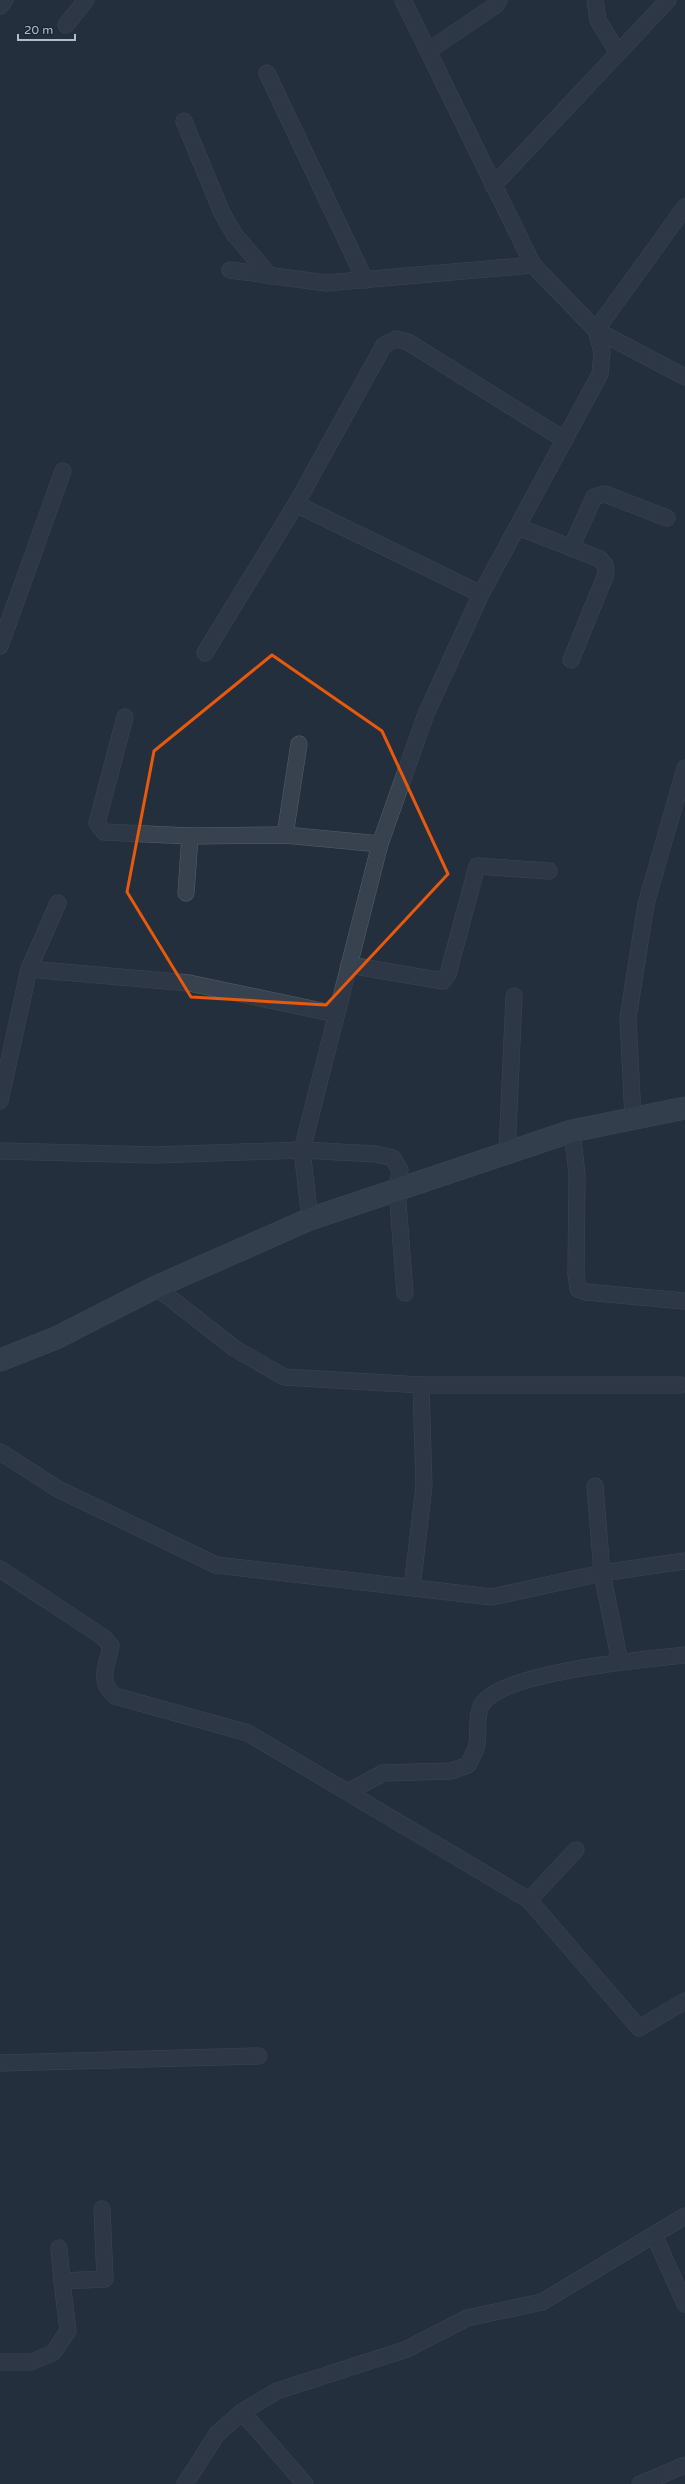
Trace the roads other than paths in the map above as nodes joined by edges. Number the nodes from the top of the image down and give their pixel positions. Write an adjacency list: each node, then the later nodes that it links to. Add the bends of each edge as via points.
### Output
1 (5, 0): 7 (street)
2 (86, 0): 8 (street)
3 (403, 0): 9 (street)
4 (499, 0): 9 (street, via 496,5)
5 (594, 0): 10 (street, via 598,20)
6 (668, 0): 10 (street)
7 (0, 6)
8 (66, 25)
9 (428, 51): 13 (street)
10 (618, 53): 13 (street)
11 (267, 73): 18 (street)
12 (184, 121): 17 (street, via 222,213 234,234)
13 (493, 186): 15 (street)
14 (685, 207): 19 (street)
15 (533, 265): 18 (street); 19 (street)
16 (230, 270): 17 (street)
17 (270, 276): 18 (street, via 326,283)
18 (365, 280)
19 (596, 330): 20 (street); 21 (street, via 602,352 600,374)
20 (685, 377)
21 (565, 440): 23 (street, via 408,342 396,339 384,346); 25 (street)
22 (63, 471): 28 (street)
23 (296, 504): 27 (street); 29 (street)
24 (667, 518): 26 (street, via 606,494 594,497)
25 (518, 526): 26 (street); 27 (street)
26 (572, 548): 30 (street, via 600,559 605,565 606,574)
27 (481, 594): 36 (street, via 426,714)
28 (0, 646)
29 (205, 653)
30 (571, 660)
31 (125, 717): 35 (street, via 97,823 99,829 104,832)
32 (299, 744): 34 (street)
33 (685, 768): 46 (street, via 646,904 628,1018)
34 (285, 834): 35 (street); 36 (street)
35 (190, 836): 38 (street)
36 (380, 844): 40 (street)
37 (549, 871): 40 (street, via 477,866 448,974 443,981)
38 (186, 893)
39 (58, 903): 41 (street)
40 (349, 965): 43 (street)
41 (29, 969): 43 (street, via 189,983); 44 (street)
42 (514, 996): 50 (street)
43 (336, 1014): 48 (street)
44 (0, 1101)
45 (685, 1108): 46 (main road)
46 (633, 1118): 47 (main road)
47 (572, 1131): 50 (main road); 55 (street, via 577,1174 578,1289 586,1292)
48 (302, 1150): 49 (street, via 155,1155); 51 (street, via 376,1154 393,1158 400,1170); 52 (street)
49 (0, 1151)
50 (507, 1153): 51 (main road)
51 (396, 1190): 52 (main road); 54 (street)
52 (310, 1219): 53 (main road)
53 (156, 1287): 56 (main road, via 56,1338); 57 (street, via 234,1348 284,1378)
54 (405, 1293)
55 (684, 1301)
56 (0, 1360)
57 (422, 1385): 58 (street); 64 (street, via 424,1486)
58 (680, 1385)
59 (0, 1452): 64 (street, via 58,1489 216,1565)
60 (595, 1486): 63 (street)
61 (685, 1561): 63 (street)
62 (0, 1569): 67 (street, via 103,1637 111,1646 104,1680 106,1688 115,1696 248,1733)
63 (602, 1573): 64 (street, via 492,1598); 66 (street)
64 (412, 1588)
65 (685, 1655): 66 (street)
66 (620, 1662): 67 (street, via 534,1678 499,1689 482,1705 476,1748 468,1765 451,1771 383,1773)
67 (348, 1792): 69 (street)
68 (576, 1850): 69 (street)
69 (529, 1900): 70 (street, via 639,2028)
70 (685, 2001)
71 (259, 2056): 72 (street)
72 (0, 2063)
73 (102, 2209): 77 (street, via 105,2279)
74 (685, 2216): 75 (street)
75 (654, 2235): 78 (street); 80 (street, via 542,2302 467,2318 407,2349 277,2391)
76 (59, 2248): 77 (street)
77 (62, 2281): 79 (street, via 68,2331 53,2353 31,2362)
78 (685, 2304)
79 (0, 2362)
80 (242, 2412): 82 (street, via 217,2434); 83 (street)
81 (685, 2465): 84 (street)
82 (185, 2484)
83 (305, 2484)
84 (640, 2484)

